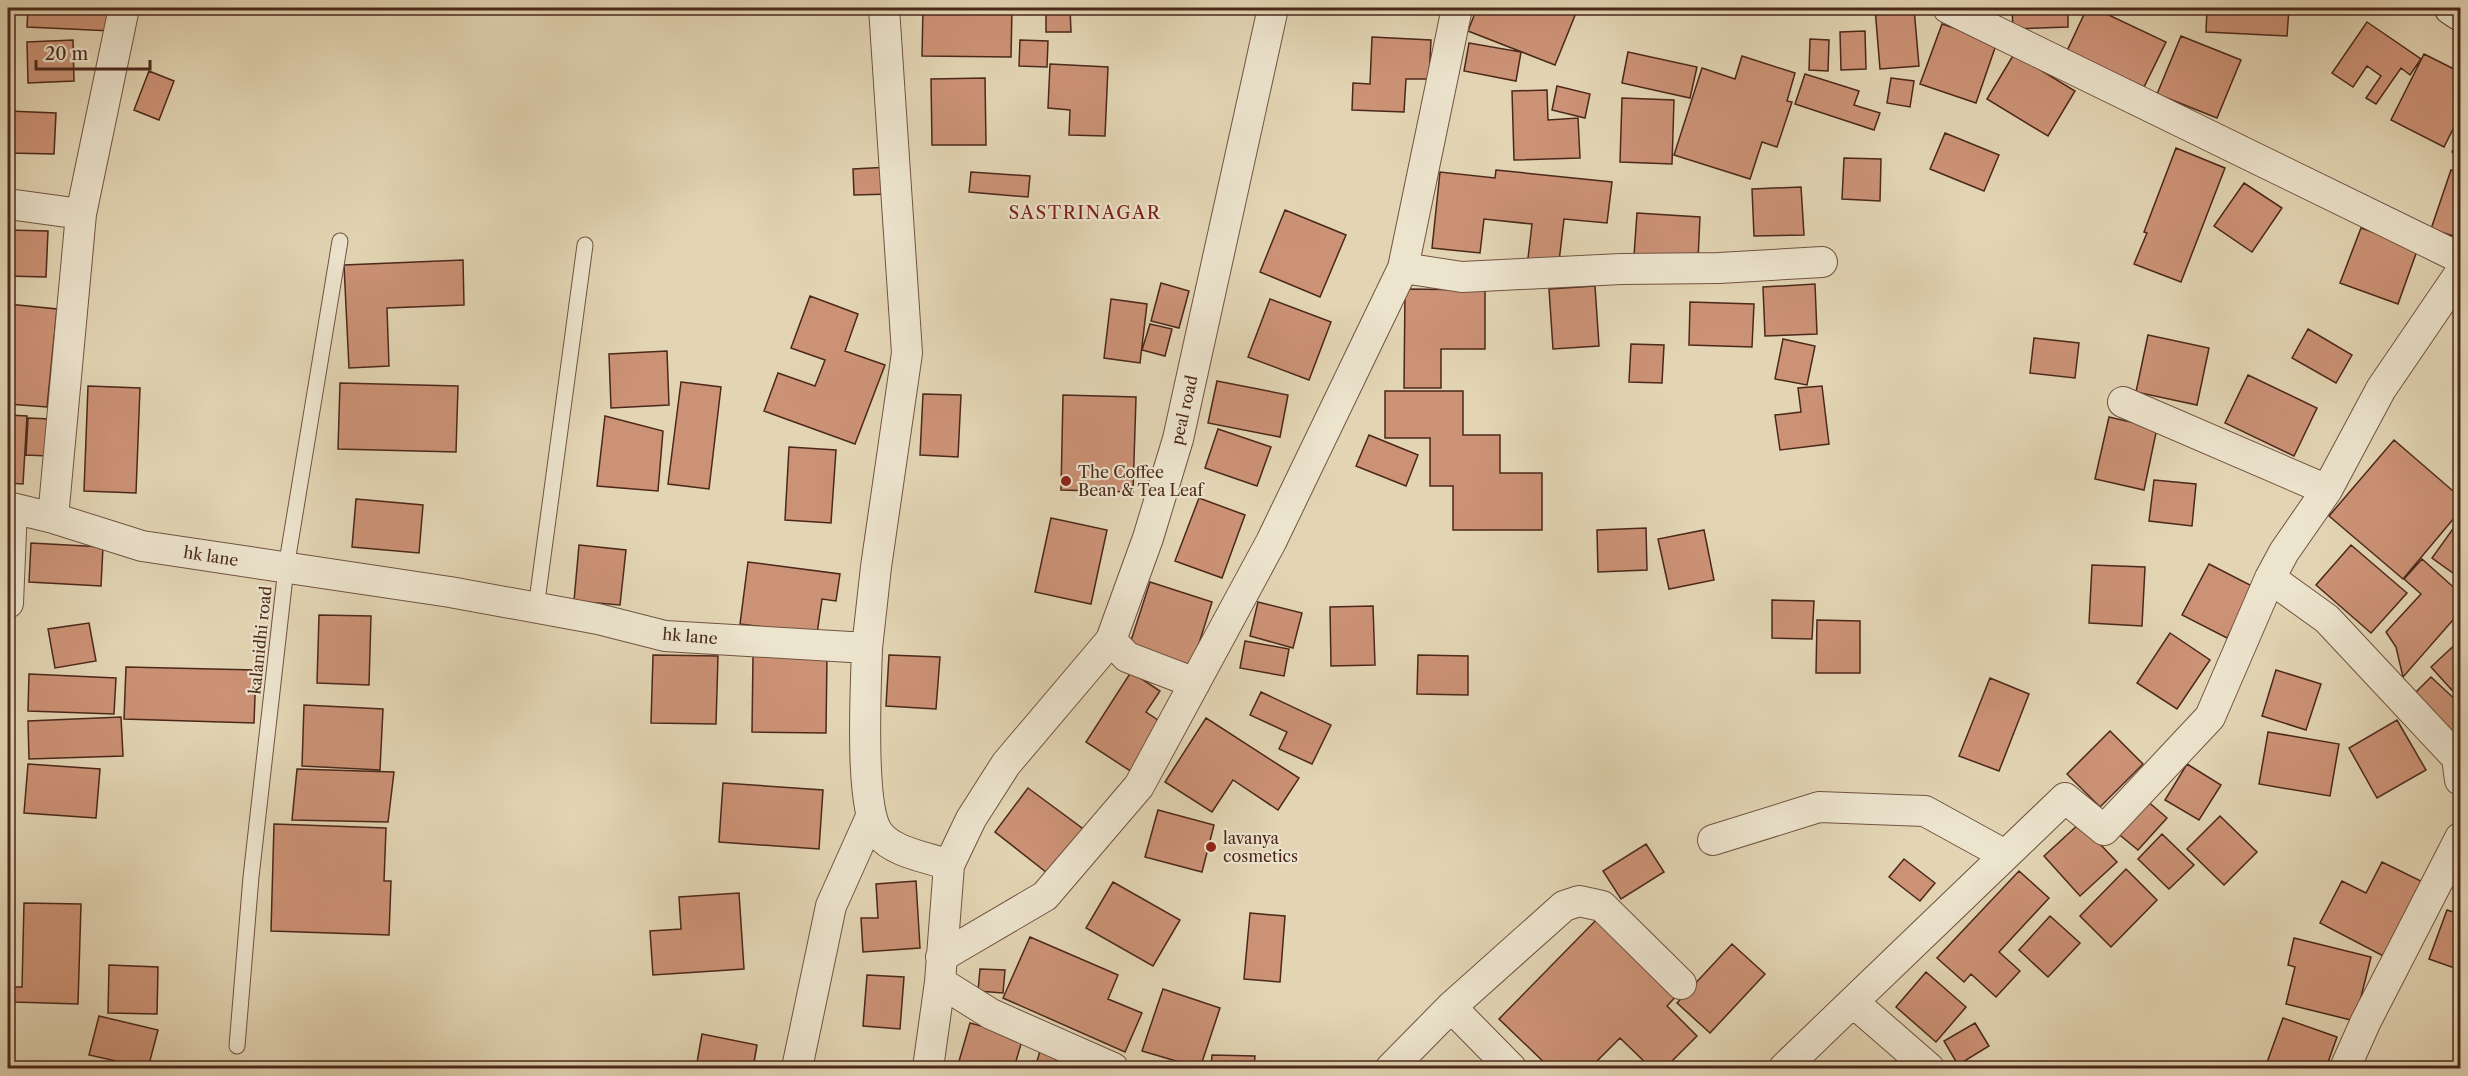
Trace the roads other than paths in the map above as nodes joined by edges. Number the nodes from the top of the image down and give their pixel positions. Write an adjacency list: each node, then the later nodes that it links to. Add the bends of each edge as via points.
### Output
1 (124, 8): 9 (street)
2 (885, 8): 25 (street, via 907,352)
3 (1273, 8): 24 (street, peal road, via 1178,439)
4 (1456, 8): 14 (street)
5 (1948, 8): 12 (street)
6 (2451, 8): 7 (street)
7 (2460, 14)
8 (8, 204): 9 (street)
9 (81, 214): 19 (street)
10 (340, 241): 20 (lane, kalanidhi road)
11 (585, 244): 23 (lane)
12 (2460, 258)
13 (1822, 261): 14 (street, via 1462,277)
14 (1403, 268): 26 (street, via 1271,542)
15 (2460, 273): 17 (street, via 2380,389)
16 (2123, 402): 17 (street)
17 (2327, 490): 21 (street)
18 (10, 507): 19 (street, hk lane); 22 (street)
19 (53, 518): 20 (street, hk lane, via 142,546)
20 (286, 568): 23 (street, hk lane); 37 (lane, kalanidhi road, via 251,878)
21 (2270, 578): 27 (street, via 2327,620 2457,758); 31 (street, via 2210,717 2104,830 2066,798)
22 (8, 603)
23 (536, 608): 25 (street, hk lane, via 664,636)
24 (1111, 640): 26 (street, via 1126,657); 32 (street, peal road, via 1006,764 971,819)
25 (867, 648): 28 (street, via 865,751)
26 (1195, 683): 33 (street, via 1139,786 1045,896)
27 (2460, 780)
28 (870, 819): 32 (street, via 892,846); 38 (street, via 831,906)
29 (2460, 838): 45 (street)
30 (1713, 840): 31 (street, via 1819,807 1925,811)
31 (2006, 855): 35 (street)
32 (949, 865): 33 (street)
33 (940, 970): 39 (street); 40 (street, via 991,1014)
34 (1681, 984): 36 (street, via 1602,906 1579,901 1564,906)
35 (1853, 1002): 43 (street); 44 (street)
36 (1451, 1008): 41 (street); 42 (street)
37 (237, 1046)
38 (797, 1068)
39 (928, 1068)
40 (1113, 1068)
41 (1391, 1068)
42 (1511, 1068)
43 (1784, 1068)
44 (1929, 1068)
45 (2345, 1068)

